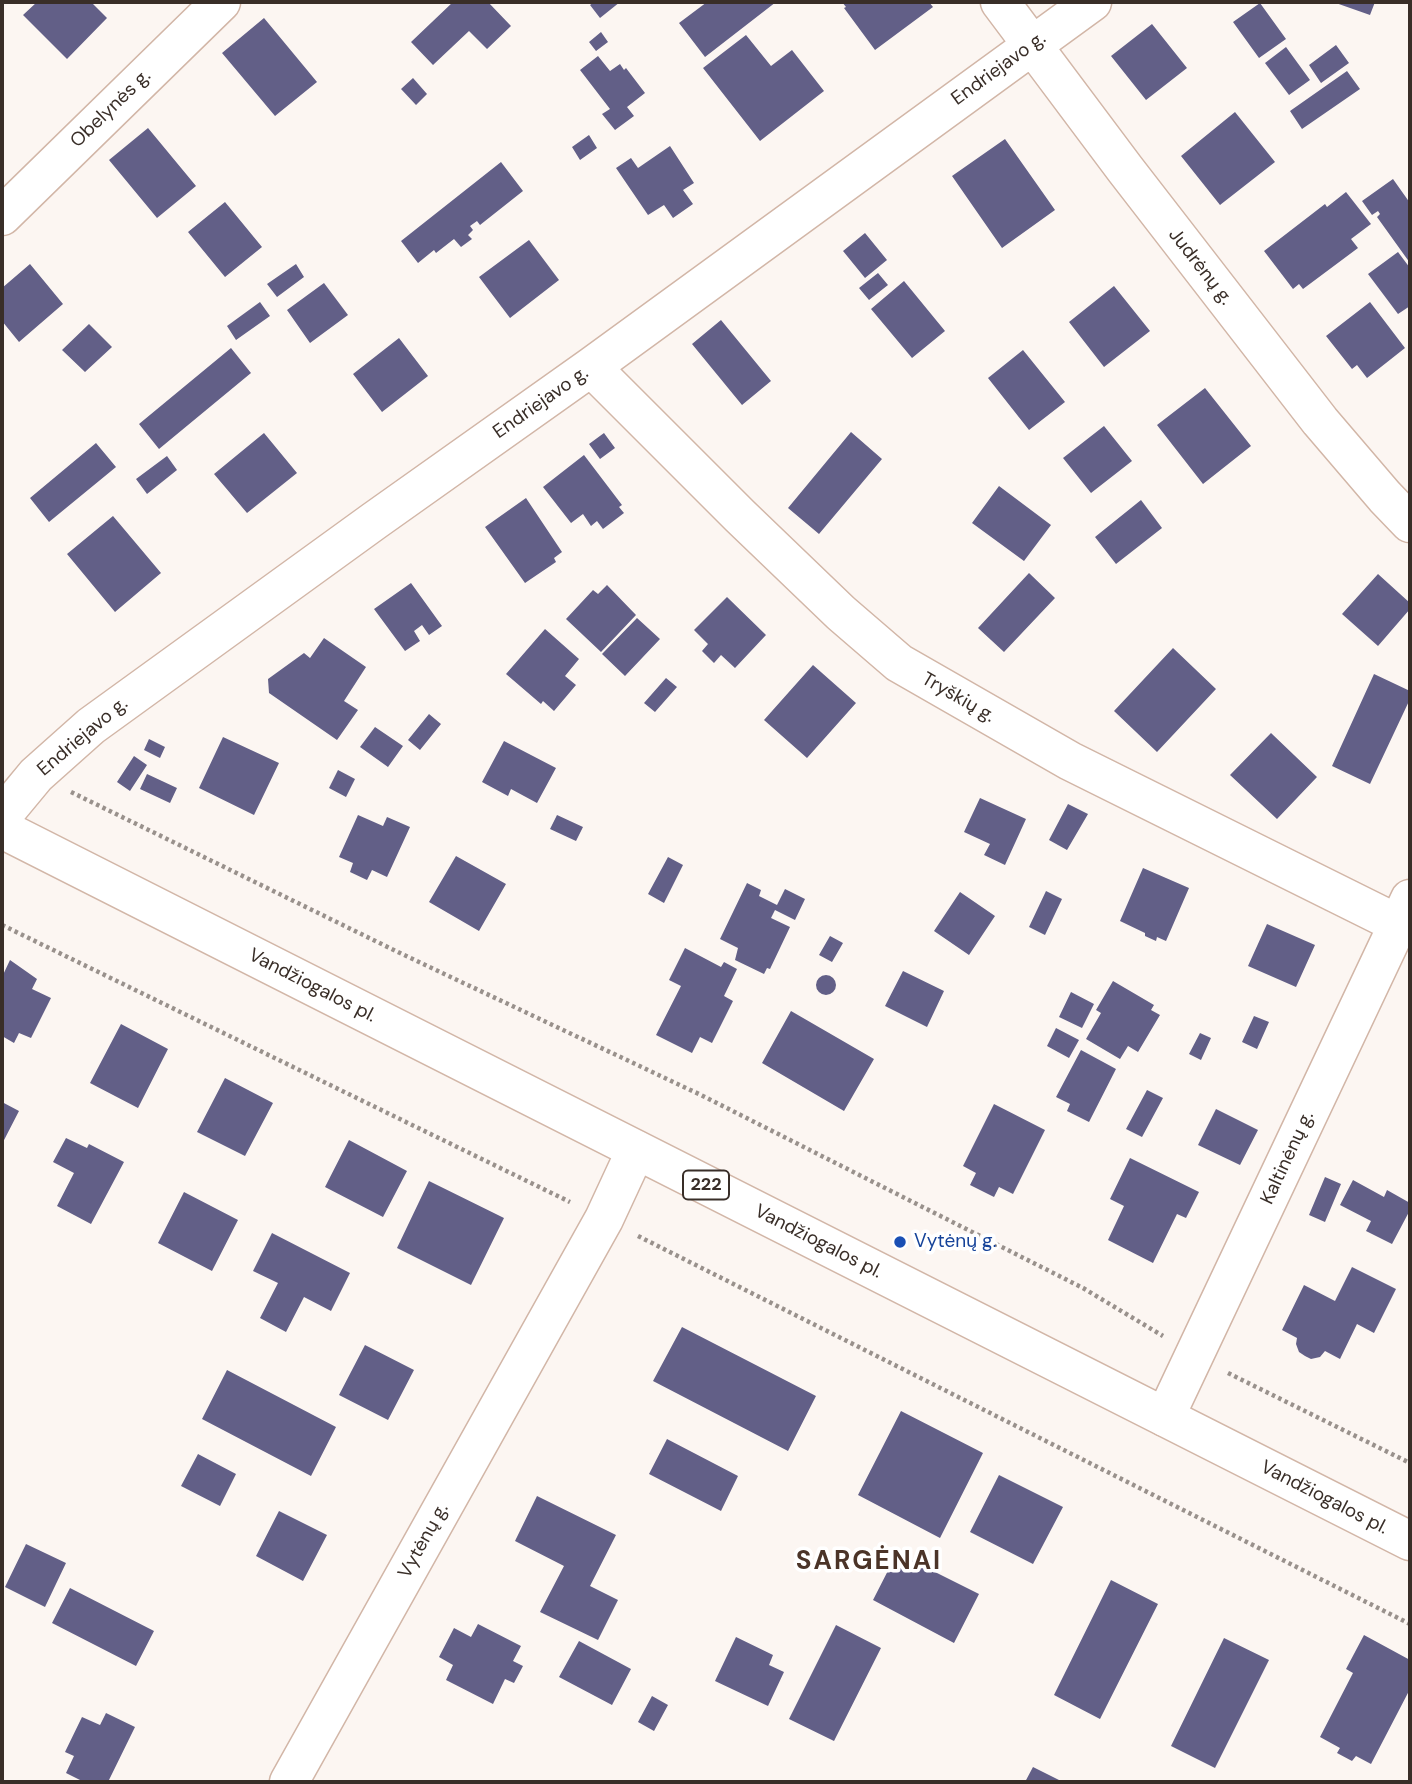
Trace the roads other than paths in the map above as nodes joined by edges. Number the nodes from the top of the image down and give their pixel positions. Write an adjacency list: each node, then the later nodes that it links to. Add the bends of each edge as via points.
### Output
1 (221, 2): 5 (street, Obelynės g.)
2 (1000, 2): 4 (street, Judrėnų g.)
3 (1092, 2): 4 (street, Endriejavo g.)
4 (1032, 44): 6 (street, Endriejavo g.); 7 (street, Judrėnų g., via 1320,421)
5 (2, 216)
6 (591, 367): 8 (street, Endriejavo g., via 90,726 36,775); 10 (street, Tryškių g., via 740,516 899,663 1070,761)
7 (1410, 523)
8 (2, 816)
9 (2, 829): 11 (street, Vandžiogalos pl. / 222)
10 (1404, 911): 12 (street, Kaltinėnų g.)
11 (636, 1150): 12 (street, Vandžiogalos pl. / 222); 14 (street, Vytėnų g., via 604,1219)
12 (1165, 1417): 13 (street, Vandžiogalos pl. / 222)
13 (1410, 1541)
14 (289, 1782)

